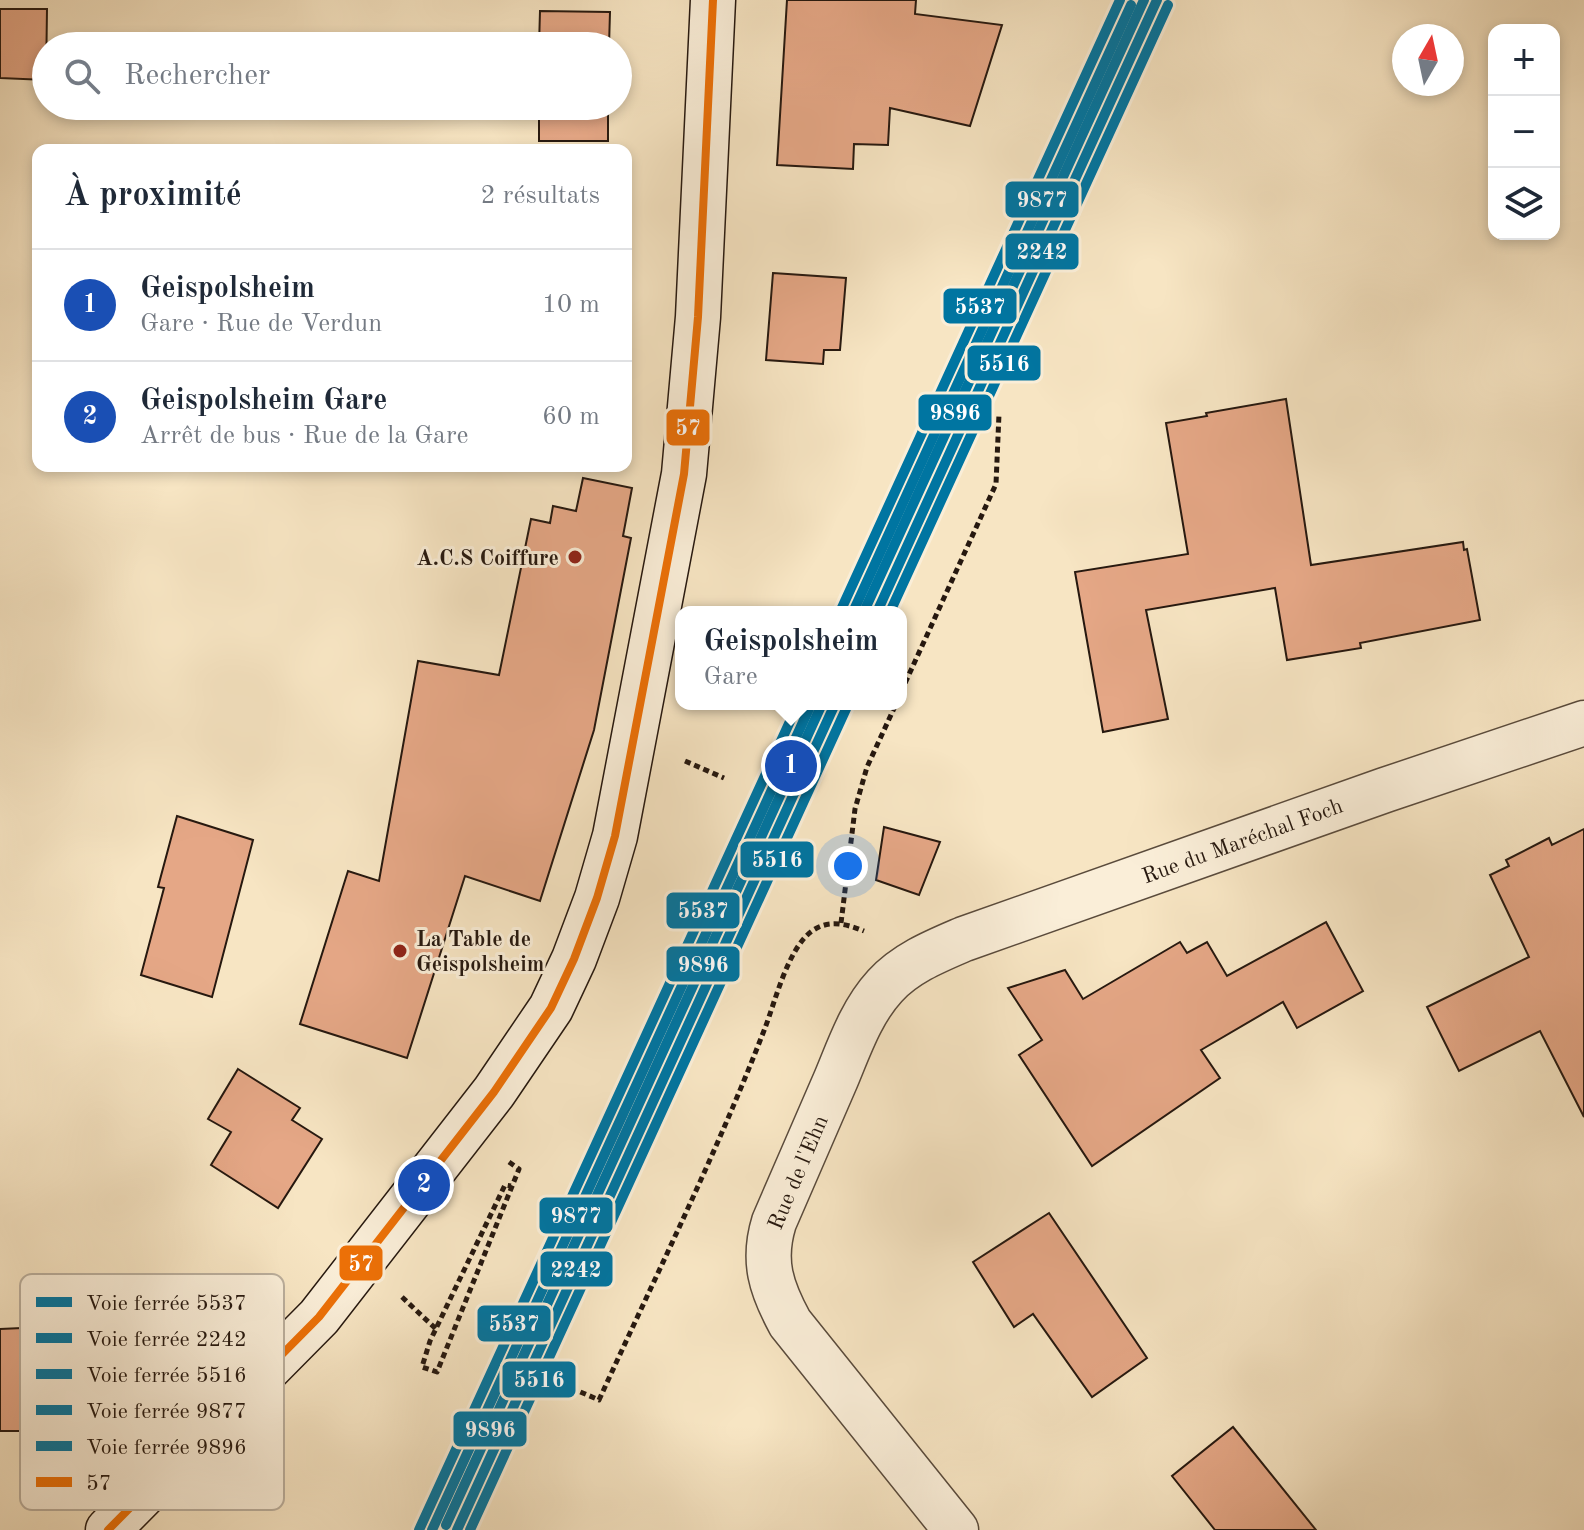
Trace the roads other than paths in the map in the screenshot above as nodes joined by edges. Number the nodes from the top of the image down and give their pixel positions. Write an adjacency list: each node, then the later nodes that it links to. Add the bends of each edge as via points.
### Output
1 (713, 0): 4 (main road, via 698,317 684,474 618,822 597,898 551,1008 522,1053 319,1317)
2 (1584, 723): 3 (main road, Rue du Maréchal Foch, via 964,939)
3 (905, 969): 7 (main road, Rue de l'Ehn, via 884,986 851,1044 774,1222 767,1245 769,1268 790,1323)
4 (284, 1352)
5 (128, 1510): 6 (main road)
6 (108, 1530)
7 (956, 1530)

